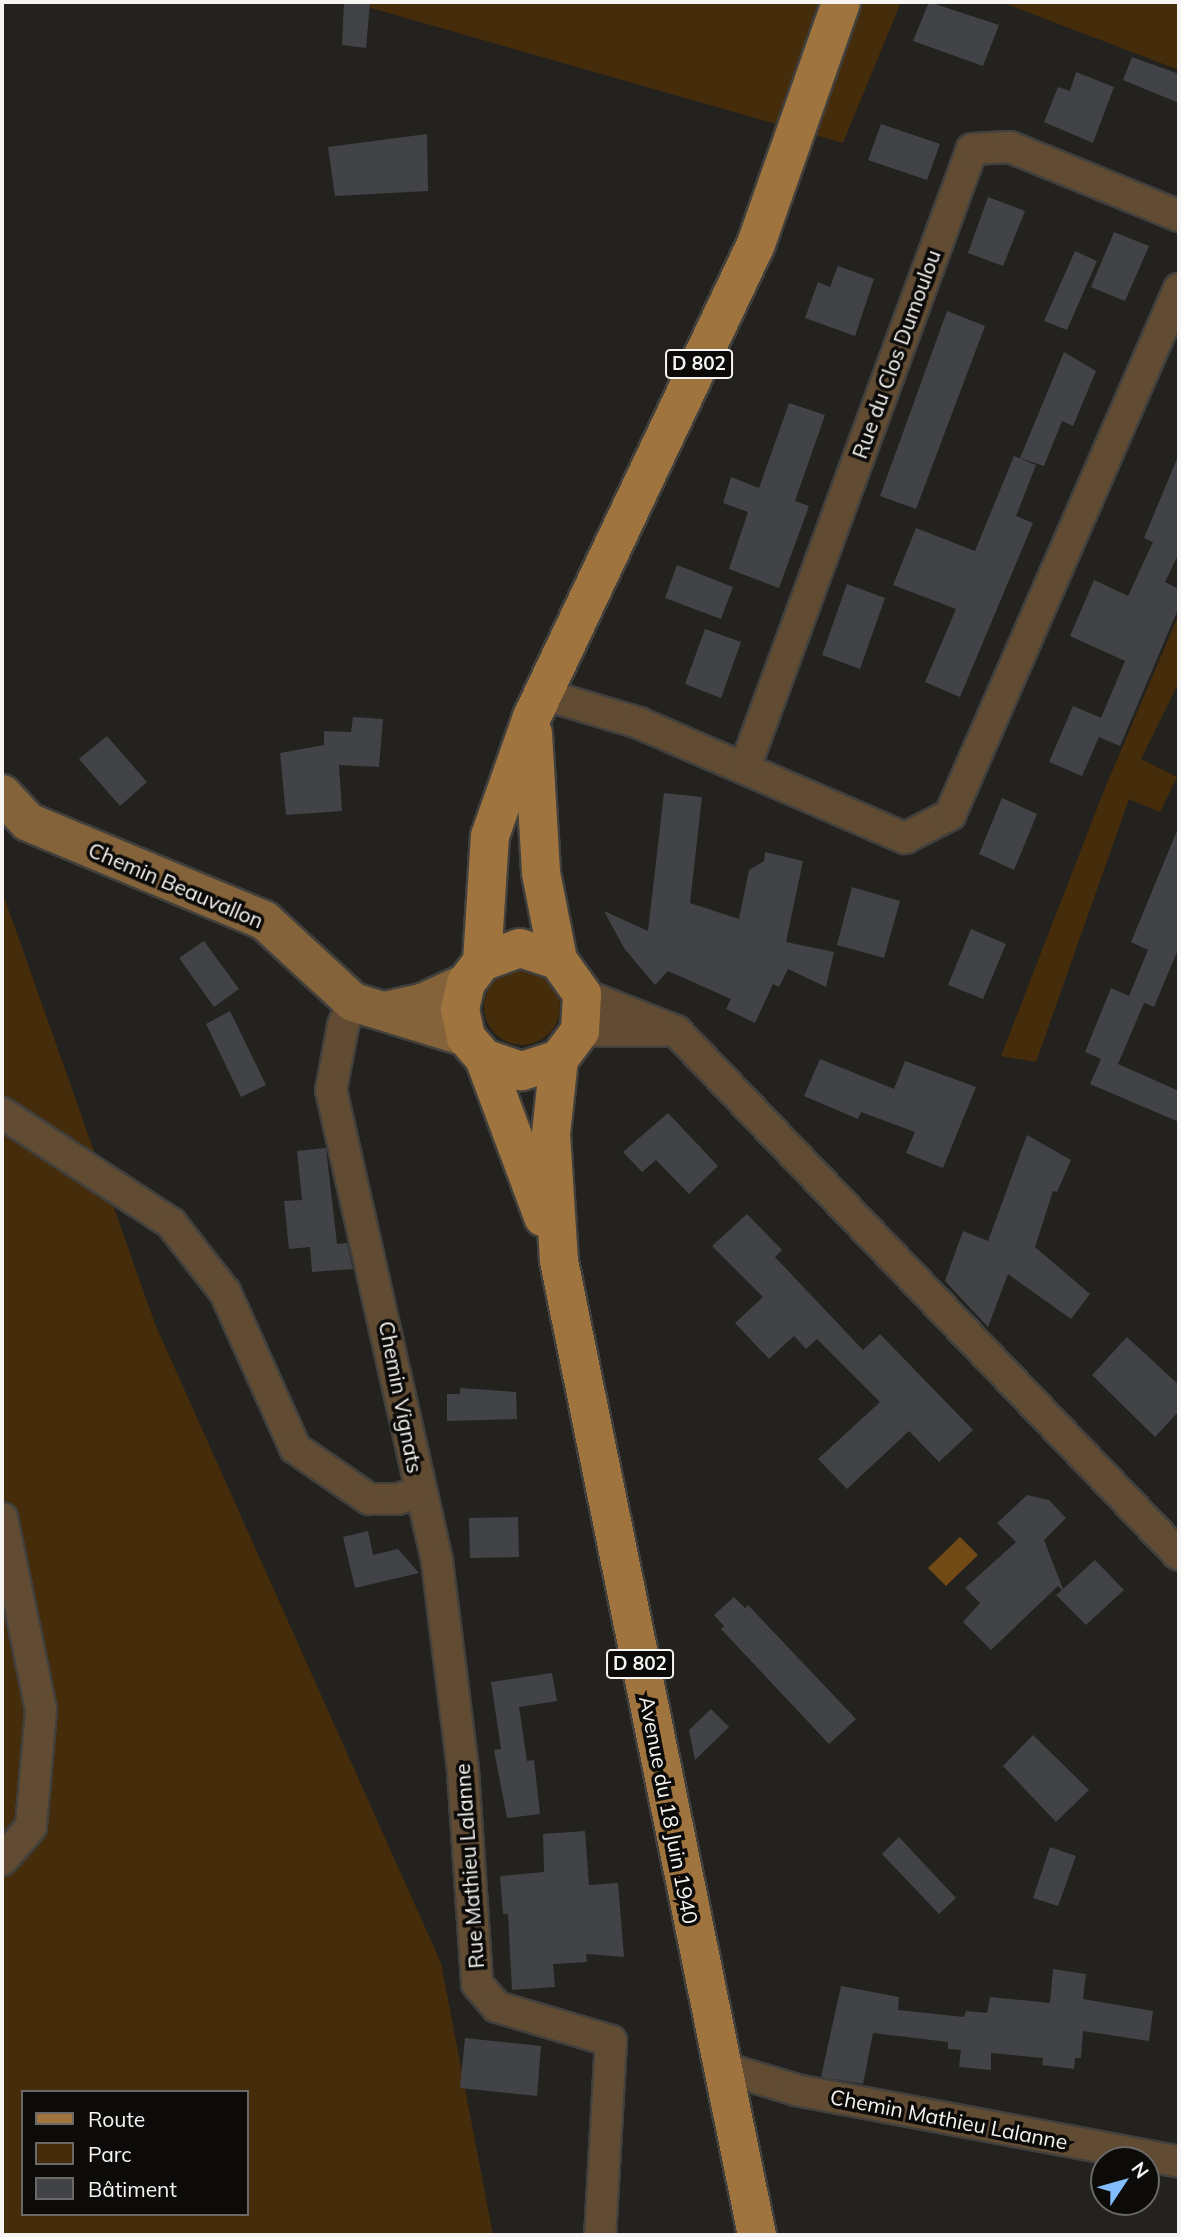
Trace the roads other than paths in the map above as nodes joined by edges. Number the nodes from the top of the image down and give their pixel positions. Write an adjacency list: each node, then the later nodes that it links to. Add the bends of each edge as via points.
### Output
1 (841, 2): 4 (main road, D 802, via 756,244)
2 (1179, 216): 5 (street, Rue du Clos Dumoulou, via 1010,147 972,149)
3 (1179, 289): 5 (street, via 950,816 905,838)
4 (537, 706): 5 (street, via 639,723); 7 (main road, D 802, via 541,873); 8 (main road, D 802, via 489,836)
5 (745, 767)
6 (2, 794): 10 (street, Chemin Beauvallon, via 27,822 264,920)
7 (558, 960): 8 (main road, via 520,948); 9 (main road)
8 (474, 973): 10 (street, via 422,1003); 13 (main road, via 460,1009)
9 (582, 994): 11 (street); 12 (main road)
10 (366, 1007): 13 (street, Chemin Beauvallon); 16 (street, Chemin Vignats, via 343,1026 331,1090 397,1367)
11 (676, 1031): 12 (street); 18 (street)
12 (569, 1045): 13 (main road, via 522,1071); 15 (main road, Avenue du 18 Juin 1940 / D 802, via 551,1134)
13 (475, 1047): 15 (main road, Avenue du 18 Juin 1940 / D 802)
14 (2, 1113): 16 (street, Chemin Vignats, via 171,1223 225,1292 295,1448 369,1499 398,1499)
15 (559, 1261): 20 (main road, Avenue du 18 Juin 1940 / D 802)
16 (420, 1492): 22 (street, Rue Mathieu Lalanne, via 437,1561 463,1771 477,1984 497,2007 611,2042)
17 (2, 1518): 19 (street, via 41,1710 31,1827)
18 (1179, 1555)
19 (2, 1860)
20 (721, 2067): 21 (street, Chemin Mathieu Lalanne, via 796,2090); 23 (main road, Avenue du 18 Juin 1940 / D 802)
21 (1179, 2162)
22 (600, 2235)
23 (757, 2235)

